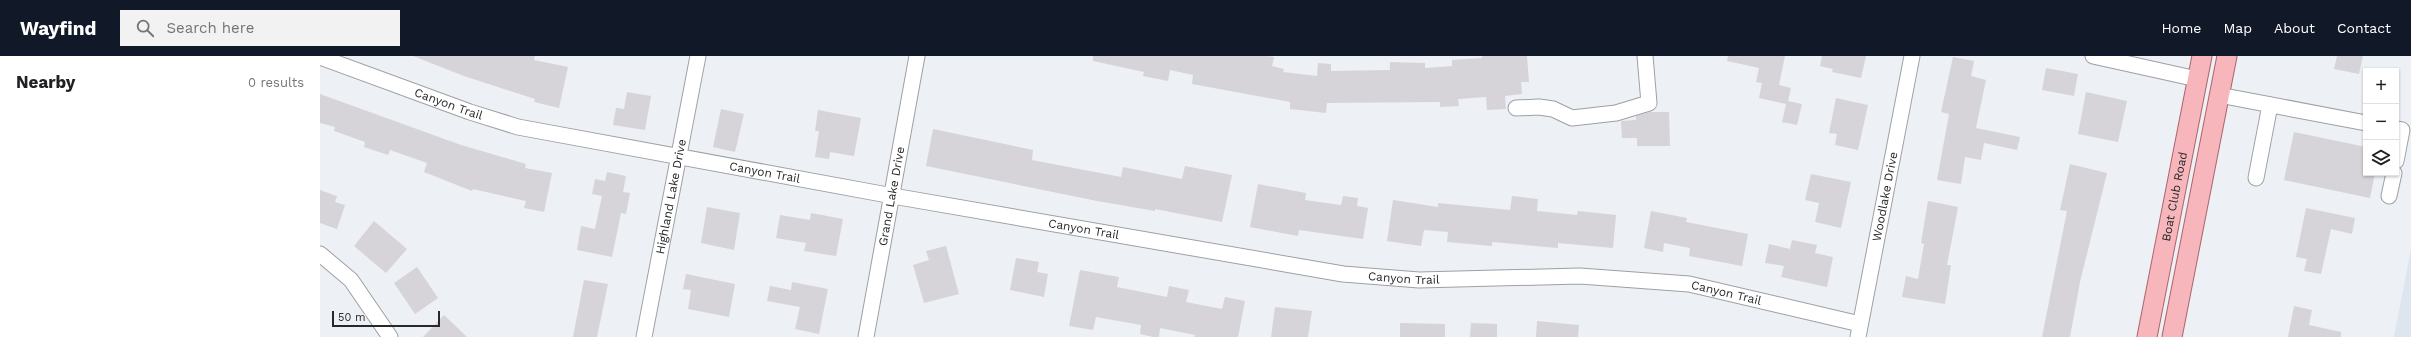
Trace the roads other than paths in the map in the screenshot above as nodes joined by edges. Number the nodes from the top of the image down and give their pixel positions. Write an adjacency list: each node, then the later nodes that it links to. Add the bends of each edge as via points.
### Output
1 (698, 56): 16 (street, Highland Lake Drive)
2 (917, 56): 19 (street, Grand Lake Drive)
3 (1645, 56): 12 (street, via 1649,103 1616,113 1572,118 1553,109)
4 (1912, 56): 22 (street, Woodlake Drive)
5 (2093, 56): 9 (street)
6 (2202, 56): 9 (main road, Boat Club Road)
7 (2227, 56): 10 (main road)
8 (320, 57): 16 (street, Canyon Trail, via 518,127)
9 (2197, 79): 26 (main road, Boat Club Road)
10 (2219, 95): 11 (street); 27 (main road)
11 (2270, 105): 13 (street); 18 (street)
12 (1516, 108)
13 (2363, 122)
14 (2399, 130): 15 (street, via 2402,130)
15 (2399, 146)
16 (677, 156): 19 (street, Canyon Trail); 24 (street, Highland Lake Drive)
17 (2393, 176): 20 (street)
18 (2256, 178)
19 (893, 196): 22 (street, Canyon Trail, via 1343,274 1419,280 1580,276 1688,284); 25 (street, Grand Lake Drive)
20 (2389, 196)
21 (320, 254): 23 (street, via 351,280)
22 (1859, 330)
23 (390, 337)
24 (644, 337)
25 (866, 337)
26 (2147, 337)
27 (2172, 337)

